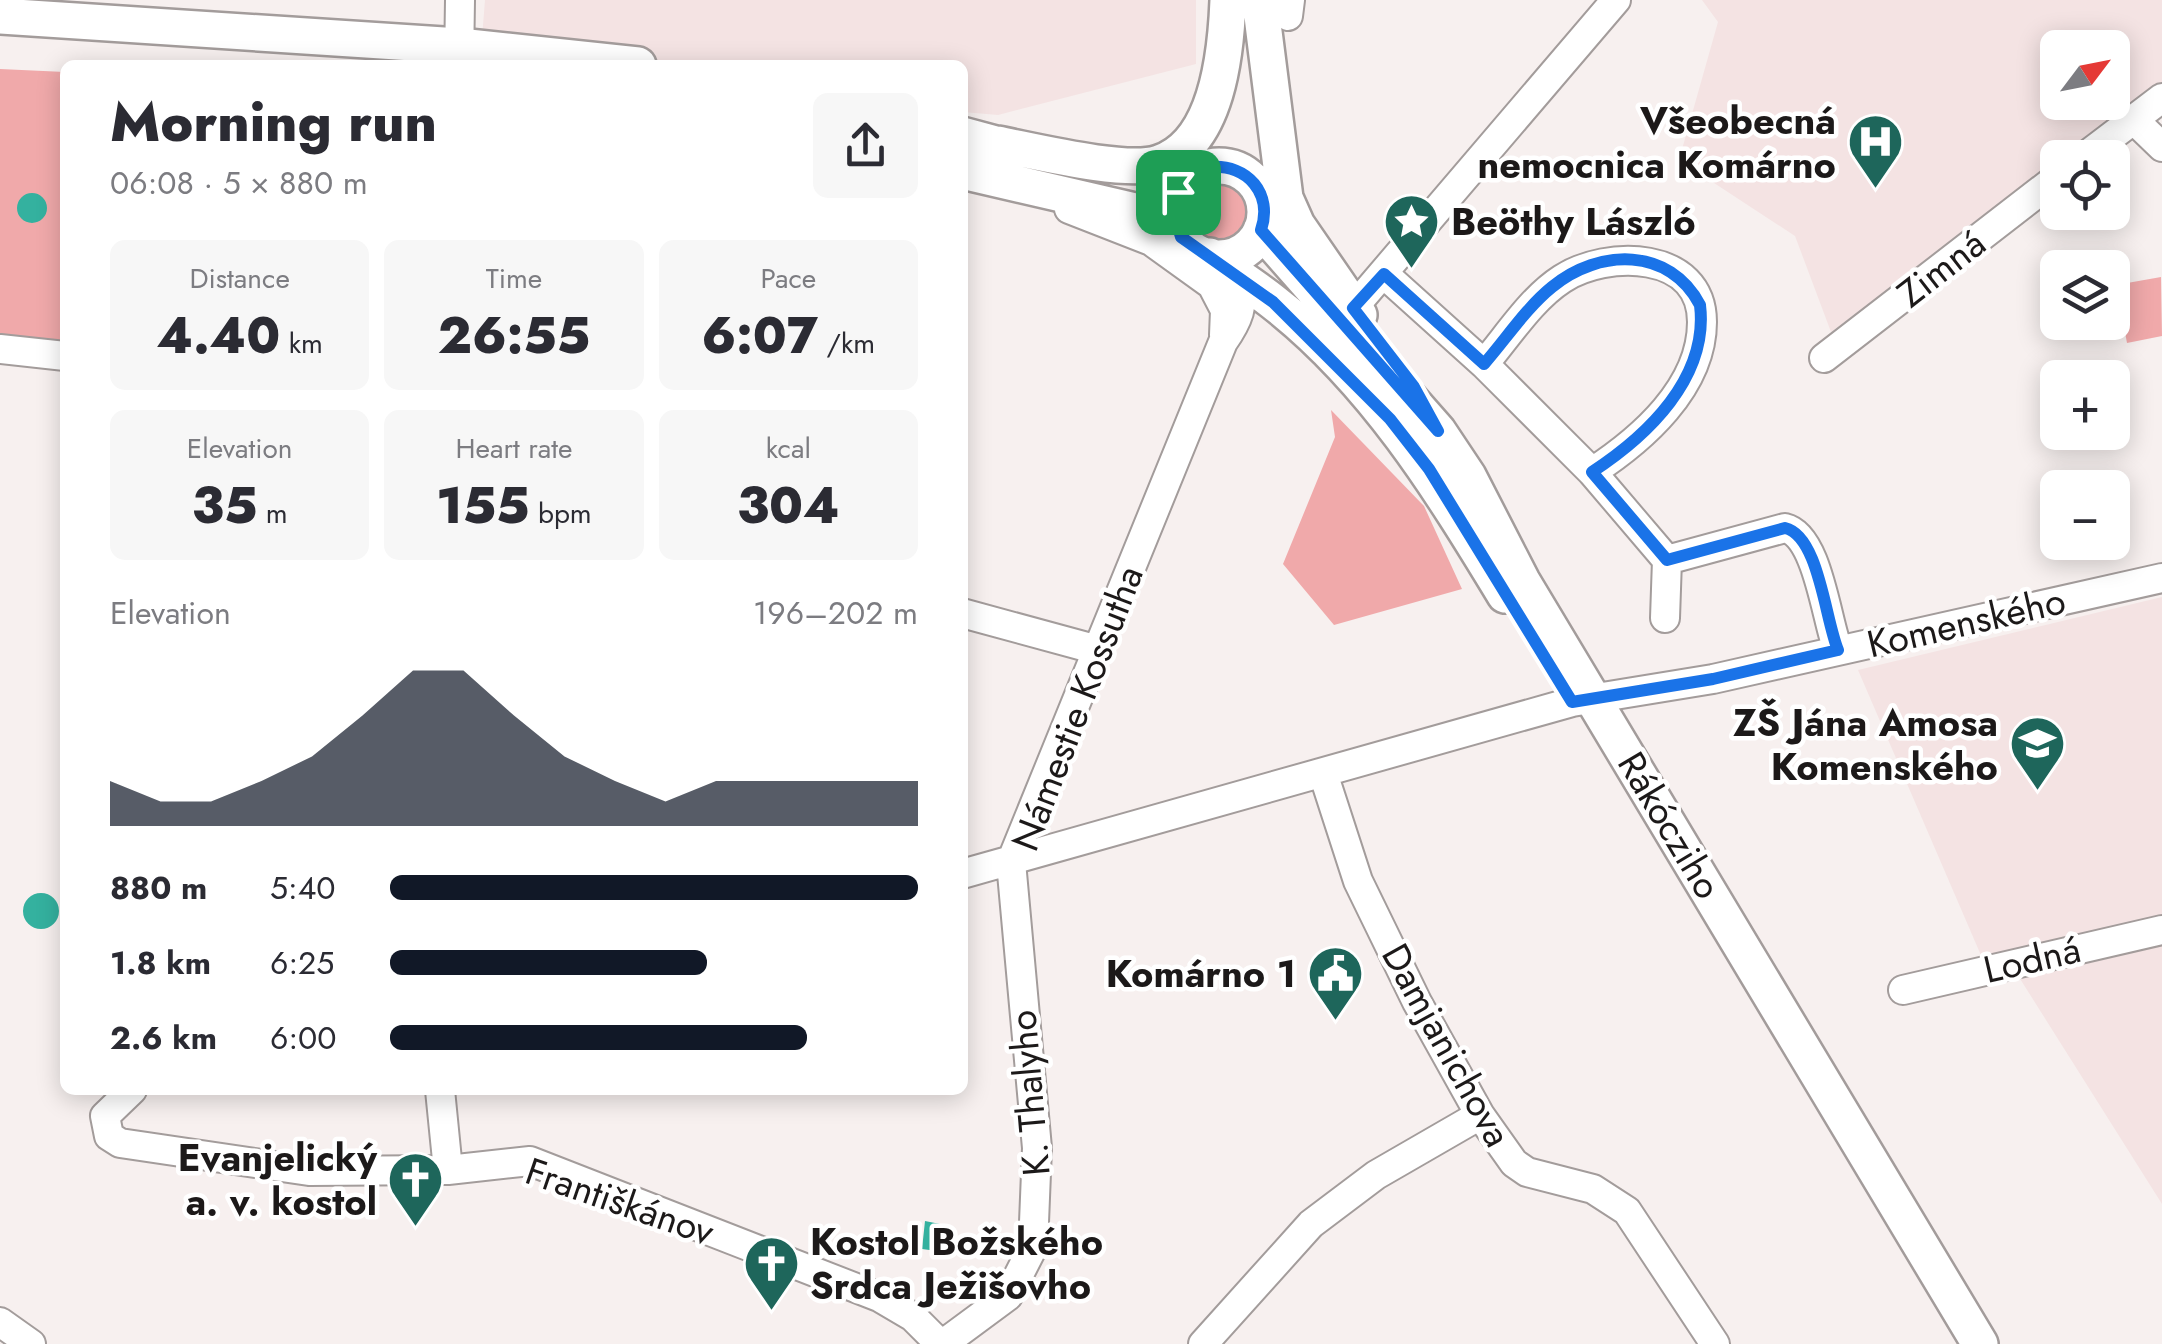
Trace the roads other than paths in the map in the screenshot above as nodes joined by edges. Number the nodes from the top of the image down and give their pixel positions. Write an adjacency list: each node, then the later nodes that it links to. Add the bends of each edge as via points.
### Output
1 (460, 0): 8 (street)
2 (1228, 0): 15 (main road, via 1203,126 1177,155 1146,166)
3 (1236, 0): 17 (main road, via 1236,74)
4 (1616, 0): 24 (street)
5 (1274, 4): 19 (main road, via 1250,144); 26 (main road, via 1284,198)
6 (0, 16): 8 (main road)
7 (0, 37): 9 (main road)
8 (459, 55): 10 (main road)
9 (345, 60)
10 (548, 60)
11 (2162, 98): 12 (street)
12 (2134, 119): 14 (street); 16 (street)
13 (968, 137): 15 (main road)
14 (2107, 140)
15 (997, 144): 21 (main road, via 1149,189)
16 (2162, 147)
17 (1216, 166): 19 (main road, via 1238,170); 21 (main road, via 1194,174)
18 (971, 173): 21 (main road); 27 (street, via 1160,247 1218,293 1225,310)
19 (1256, 184): 22 (main road, via 1264,203)
20 (2040, 192): 30 (street, Zimná)
21 (1176, 206): 23 (main road, via 1184,242)
22 (1261, 230): 23 (main road, via 1240,252); 32 (main road, Rákócziho)
23 (1210, 256): 25 (main road, Rákócziho)
24 (1384, 274): 26 (street); 31 (street)
25 (1239, 280): 27 (street, Námestie Kossutha, via 1240,312); 40 (main road, Rákócziho, via 1273,302 1339,364 1429,469)
26 (1353, 308): 32 (main road, via 1414,387)
27 (1223, 342): 38 (street, Námestie Kossutha)
28 (0, 349): 29 (street)
29 (60, 355)
30 (1824, 358)
31 (1484, 364): 33 (street); 33 (street, via 1548,289 1600,262 1658,264 1687,285 1702,321 1685,375 1649,430)
32 (1438, 431): 40 (main road, Rákócziho)
33 (1592, 472): 34 (street)
34 (1667, 560): 37 (street); 39 (street, via 1794,530 1810,547)
35 (2162, 578): 39 (street, Komenského)
36 (968, 615): 38 (street)
37 (1666, 618)
38 (1098, 650): 42 (street, Námestie Kossutha)
39 (1838, 650): 40 (street, Komenského)
40 (1582, 701): 41 (street, Námestie Kossutha); 55 (main road, Rákócziho); 56 (main road, Rákócziho)
41 (1323, 773): 42 (street, Námestie Kossutha); 48 (street, Damjanichova, via 1358,881)
42 (1011, 862): 43 (street); 52 (street, K. Thalyho, via 1036,1148 1033,1247 1008,1296)
43 (968, 873)
44 (2162, 930): 45 (street, Lodná)
45 (1903, 990)
46 (125, 1095): 49 (street, Františkánov, via 104,1126 120,1143 309,1171)
47 (440, 1095): 49 (street)
48 (1480, 1114): 53 (street, via 1376,1175 1311,1224); 54 (street, Damjanichova, via 1514,1164 1594,1190 1627,1211)
49 (448, 1170): 52 (street, Františkánov, via 530,1161 880,1298)
50 (0, 1322): 51 (street)
51 (30, 1344)
52 (942, 1344)
53 (1204, 1344)
54 (1714, 1344)
55 (1955, 1344)
56 (1980, 1344)

